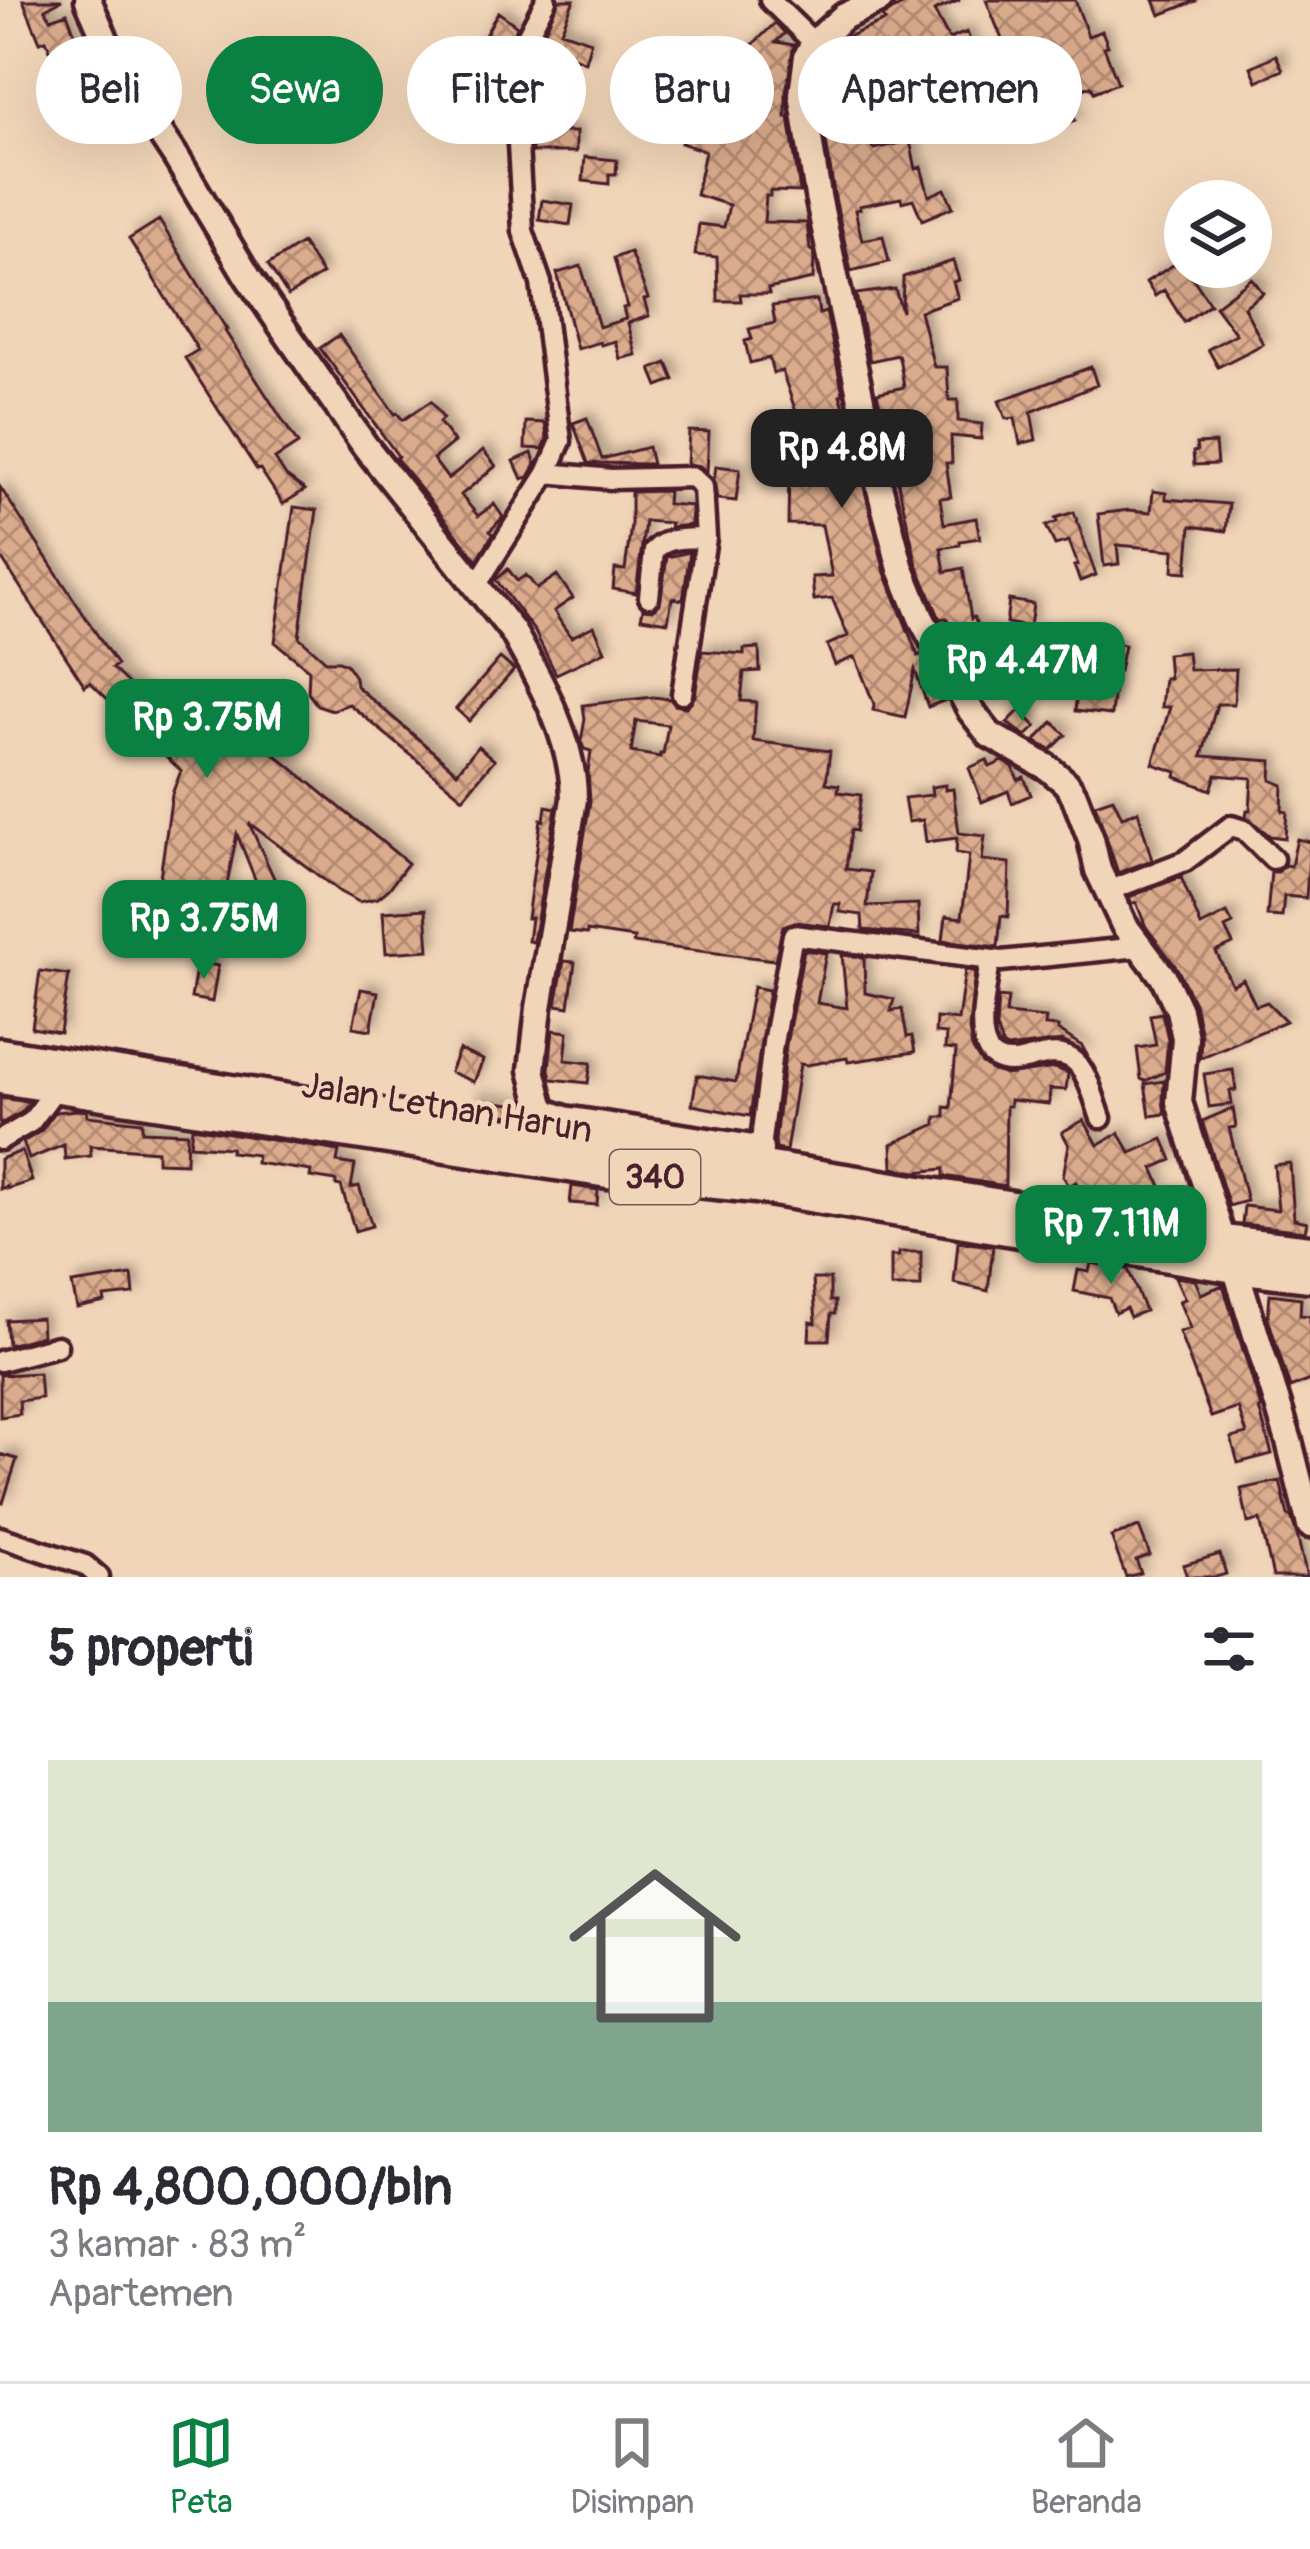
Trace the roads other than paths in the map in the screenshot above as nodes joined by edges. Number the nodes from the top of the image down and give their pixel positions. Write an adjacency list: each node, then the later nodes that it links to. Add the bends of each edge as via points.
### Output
1 (88, 0): 10 (street, via 119,71 248,277 364,446)
2 (546, 0): 8 (street, via 514,76 520,216 541,284 561,428)
3 (770, 0): 5 (street)
4 (880, 0): 6 (street)
5 (807, 36)
6 (820, 36)
7 (809, 144): 14 (street, via 880,489 921,618 990,735 1066,783)
8 (547, 473): 9 (street, via 692,477 705,495); 10 (street)
9 (706, 538): 11 (street, via 658,546); 12 (street)
10 (476, 586): 22 (street, via 532,667 568,755 574,799 532,1070 541,1105 565,1119)
11 (649, 597)
12 (682, 694)
13 (1273, 859): 14 (street, via 1231,826 1185,861)
14 (1108, 891): 15 (street)
15 (1139, 947): 16 (street); 24 (street, via 1180,1010 1180,1102)
16 (990, 961): 20 (street, via 982,1028 990,1056 1077,1062); 22 (street, via 793,935)
17 (0, 1054): 18 (main road, Jalan Letnan Harun / 340)
18 (63, 1076): 19 (main road, Jalan Letnan Harun / 340); 21 (street, via 32,1122); 22 (main road, Jalan Letnan Harun / 340, via 608,1172)
19 (0, 1078)
20 (1101, 1118)
21 (0, 1140)
22 (758, 1167): 24 (main road, Jalan Letnan Harun / 340)
23 (1310, 1251): 24 (main road, Jalan Letnan Harun / 340)
24 (1229, 1254): 25 (main road, Jalan Letnan Harun / 340); 28 (street)
25 (1310, 1276)
26 (57, 1346): 27 (street)
27 (0, 1360)
28 (1310, 1525)
29 (0, 1537): 30 (street, via 86,1564)
30 (99, 1577)

